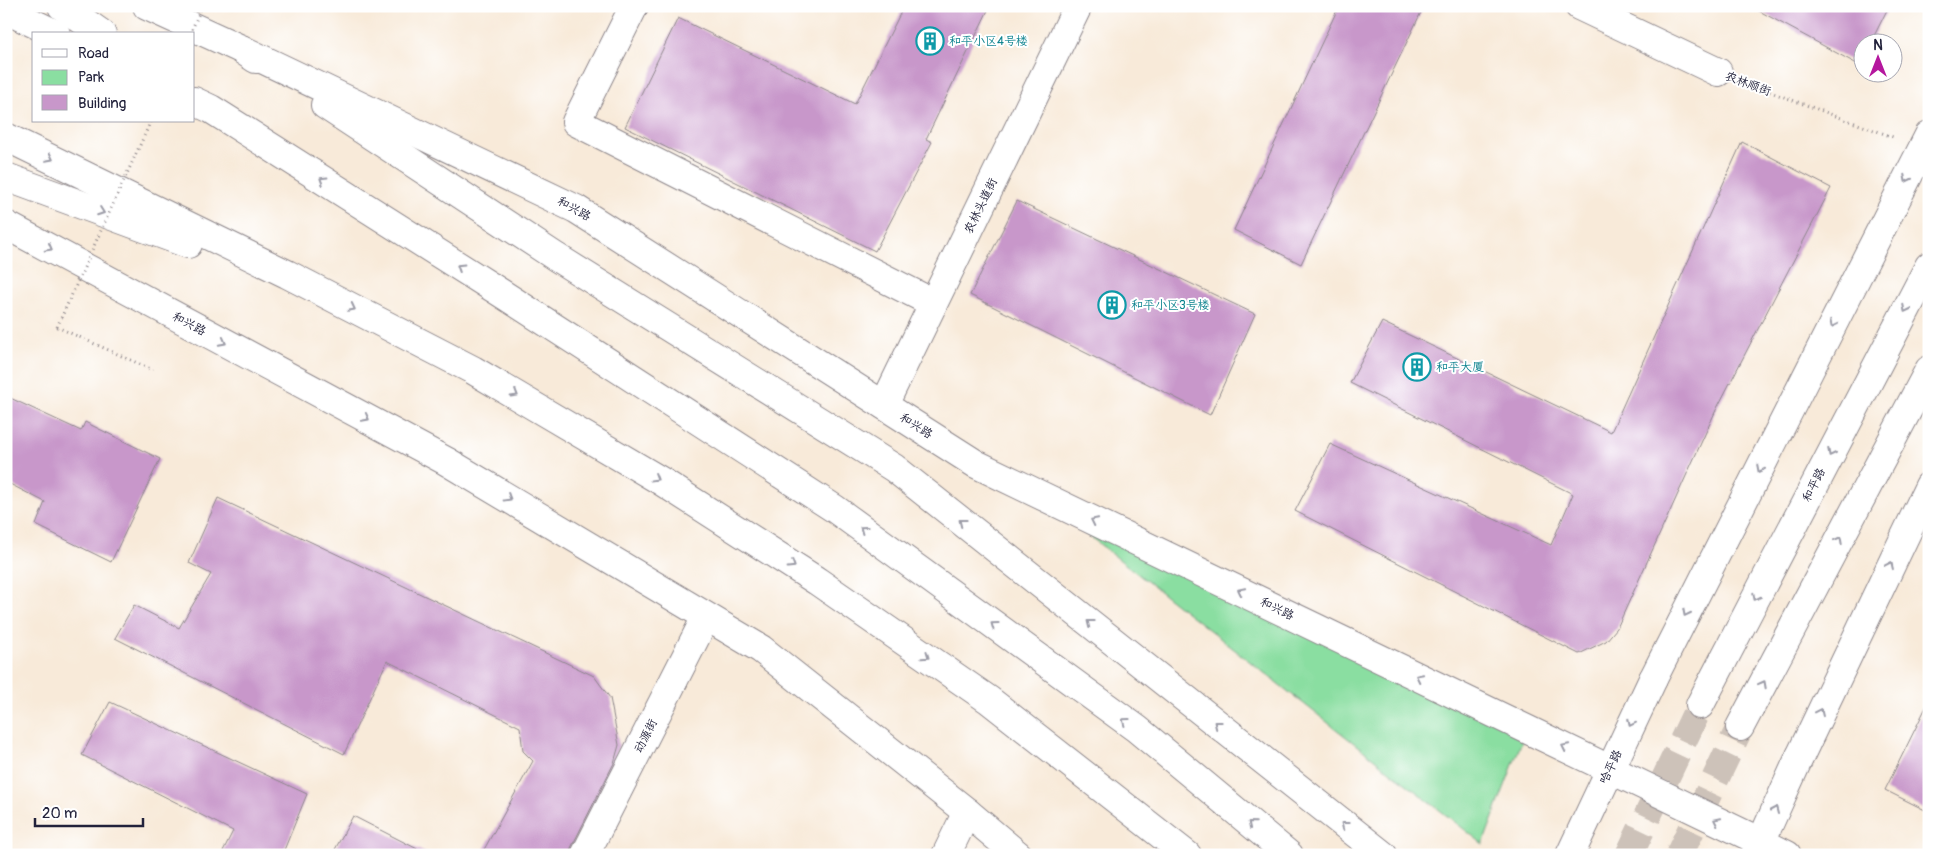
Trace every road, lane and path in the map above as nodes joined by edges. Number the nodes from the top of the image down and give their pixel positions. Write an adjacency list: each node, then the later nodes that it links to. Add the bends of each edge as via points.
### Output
1 (62, 6): 9 (main road)
2 (147, 6): 11 (main road, 和兴路)
3 (202, 6): 10 (path, bridge)
4 (634, 6): 21 (main road, via 576,122)
5 (1078, 6): 21 (main road, 农林头道街)
6 (1579, 6): 12 (main road, 农林顺街)
7 (6, 10): 8 (main road)
8 (52, 32)
9 (99, 32)
10 (191, 32)
11 (241, 49): 24 (main road, 和兴路, via 576,209); 38 (main road, 和兴路, one-way to 11, via 894,468 556,257)
12 (1718, 72): 16 (path, 农林顺街)
13 (200, 103): 37 (main road, one-way to 13, via 1137,729 836,509)
14 (150, 122): 22 (path, bridge, via 57,327)
15 (6, 136): 20 (main road, one-way to 20)
16 (1926, 142): 30 (main road, 哈平路, one-way to 30)
17 (6, 177): 20 (main road, one-way to 20)
18 (6, 225): 27 (main road, 和兴路, one-way to 27, via 446,461)
19 (1929, 266): 28 (main road, 和平路, one-way to 28)
20 (326, 294): 36 (main road, one-way to 36, via 473,370 661,481 817,580 990,700)
21 (933, 303): 24 (main road, 农林头道街)
22 (153, 370)
23 (1929, 370): 29 (main road, one-way to 23)
24 (884, 405): 30 (main road, 和兴路, one-way to 24, via 976,464)
25 (1929, 486): 26 (main road)
26 (1921, 518): 32 (main road, one-way to 26, via 1800,756)
27 (706, 617): 31 (main road, 和兴路, via 761,650); 33 (main road, 动源街)
28 (1700, 705)
29 (1740, 727)
30 (1609, 768): 32 (main road, 和兴路, one-way to 30); 39 (main road, 哈平路)
31 (967, 812): 34 (main road); 35 (main road, 和兴路)
32 (1758, 848): 40 (main road, 和兴路)
33 (585, 855)
34 (946, 855)
35 (1018, 855)
36 (1187, 855)
37 (1289, 855)
38 (1383, 855)
39 (1570, 855)
40 (1787, 855)

